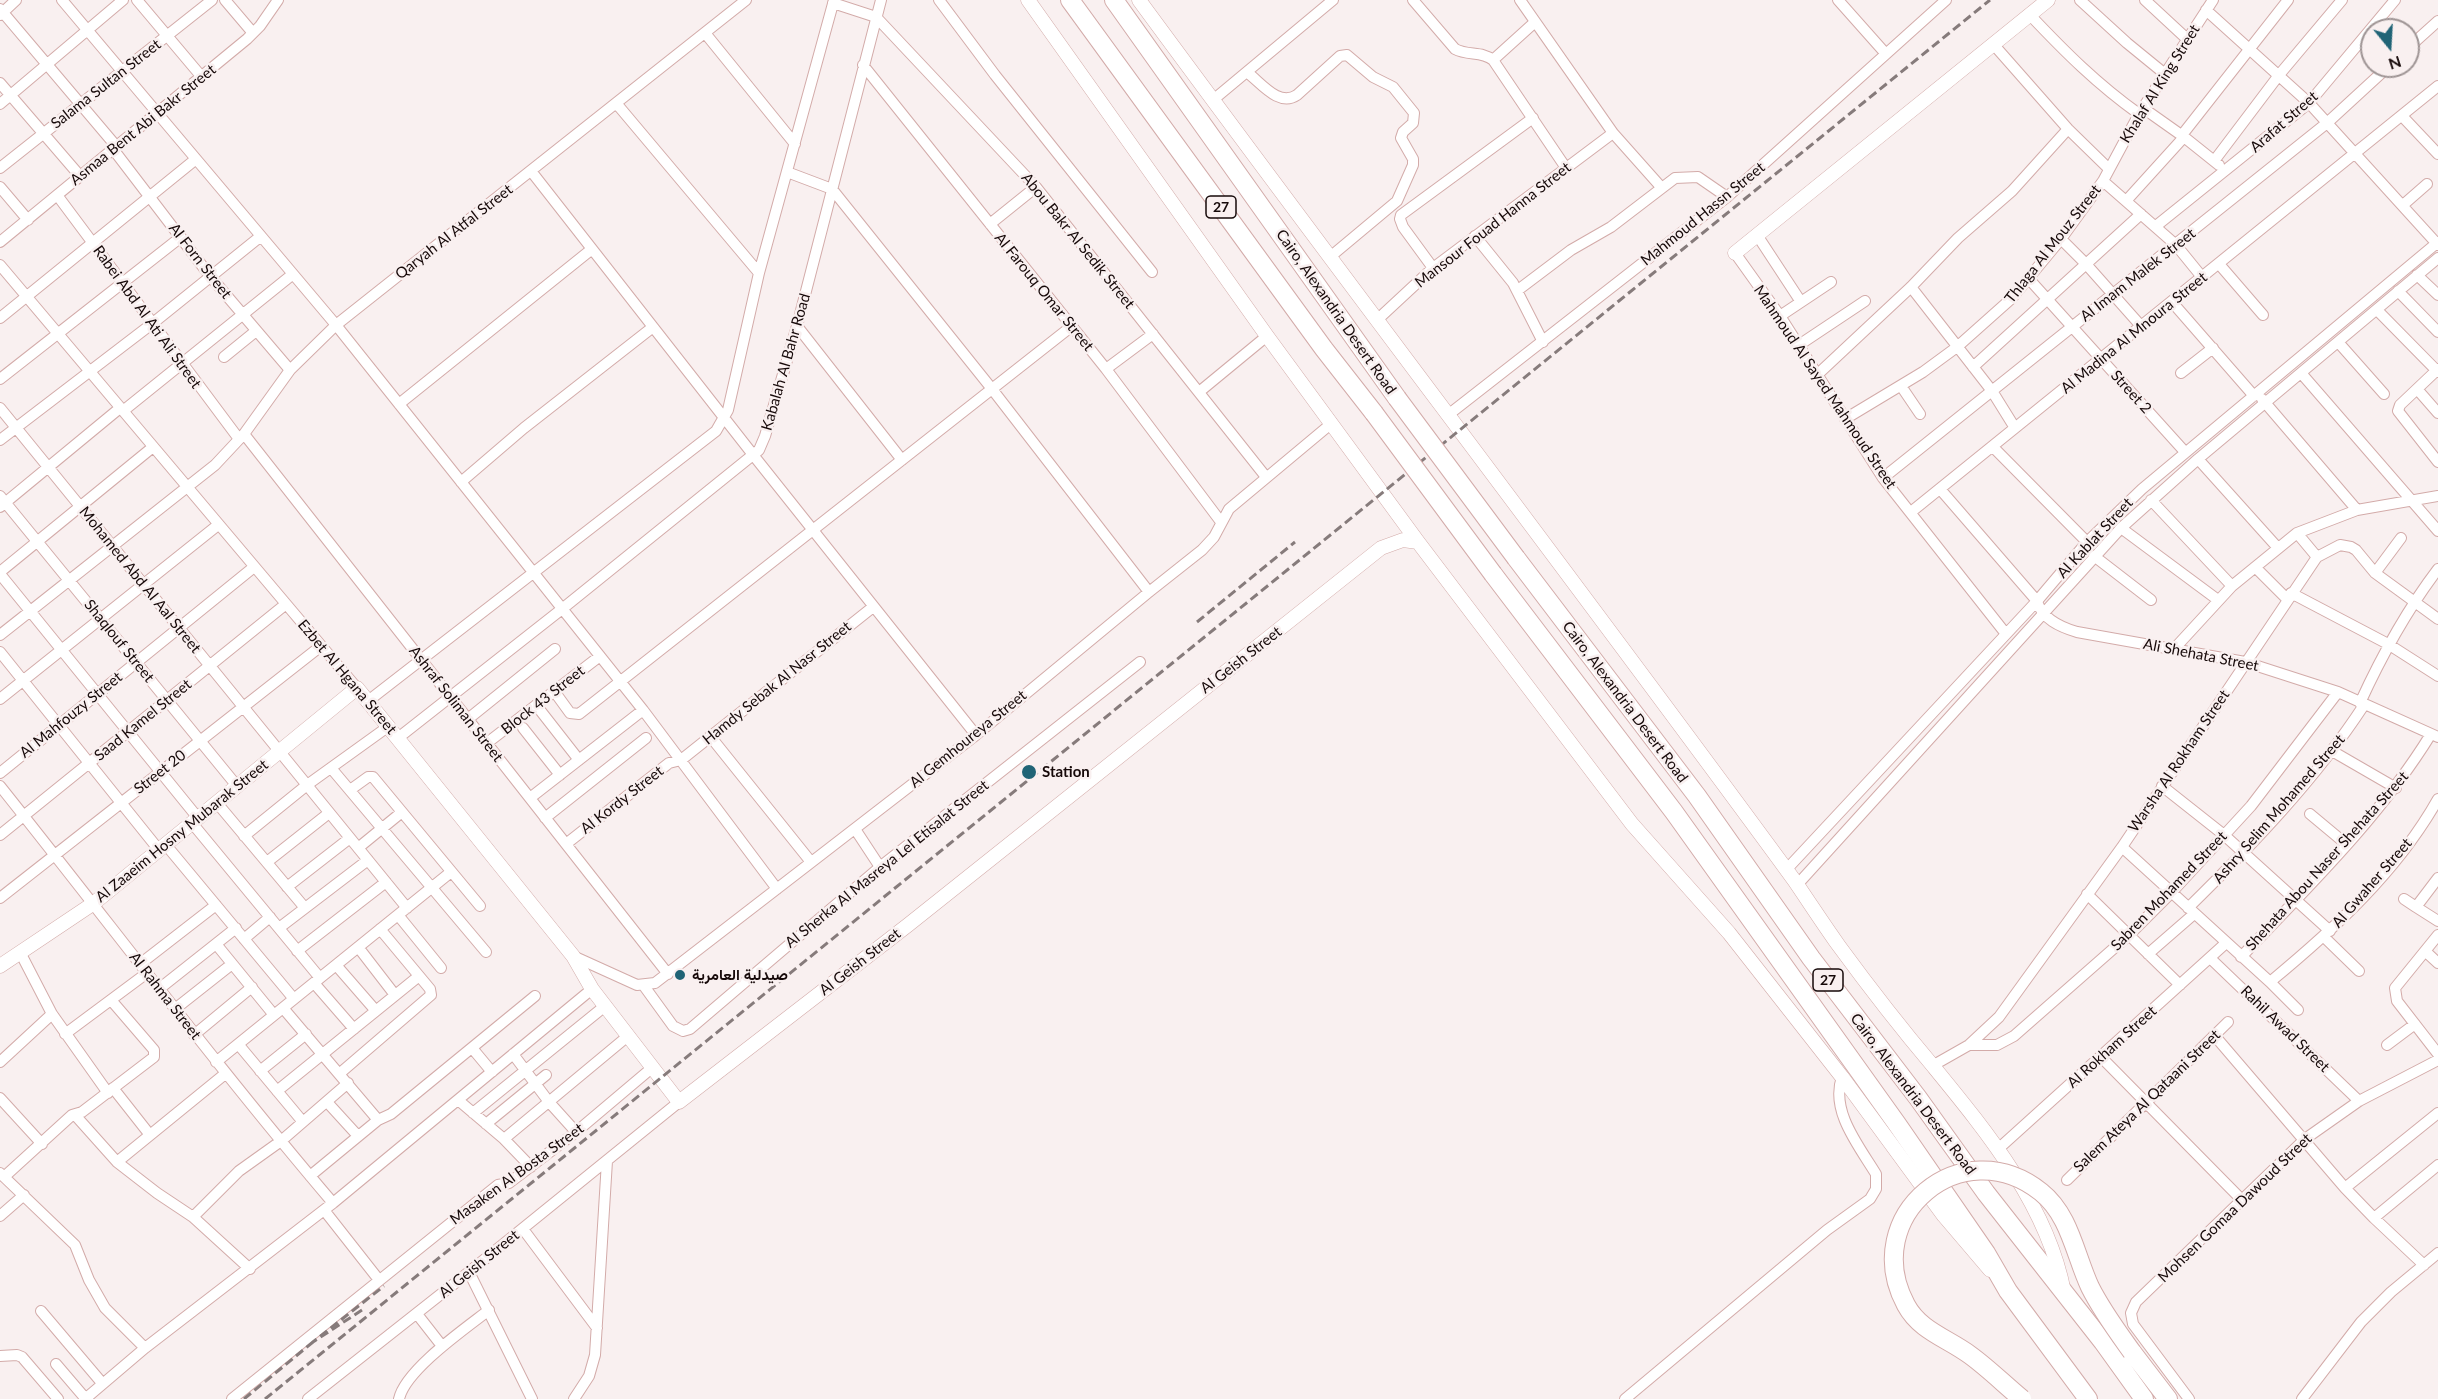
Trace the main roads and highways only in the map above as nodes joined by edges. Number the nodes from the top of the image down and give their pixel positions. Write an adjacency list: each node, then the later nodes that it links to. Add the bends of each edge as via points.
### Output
1 (1070, 0): 4 (highway, Cairo, Alexandria Desert Road / 27, bridge, via 1324,349 1721,877 1986,1252 2008,1291)
2 (1114, 0): 5 (highway, Cairo, Alexandria Desert Road / 27, bridge, via 1396,398)
3 (2022, 1399): 6 (highway, bridge, via 1973,1357 1927,1329 1908,1308 1899,1288 1894,1257 1900,1226 1917,1198 1943,1179 1974,1171 2005,1173 2024,1181 2049,1200 2066,1225 2098,1302)
4 (2088, 1399)
5 (2144, 1399)
6 (2168, 1399)

